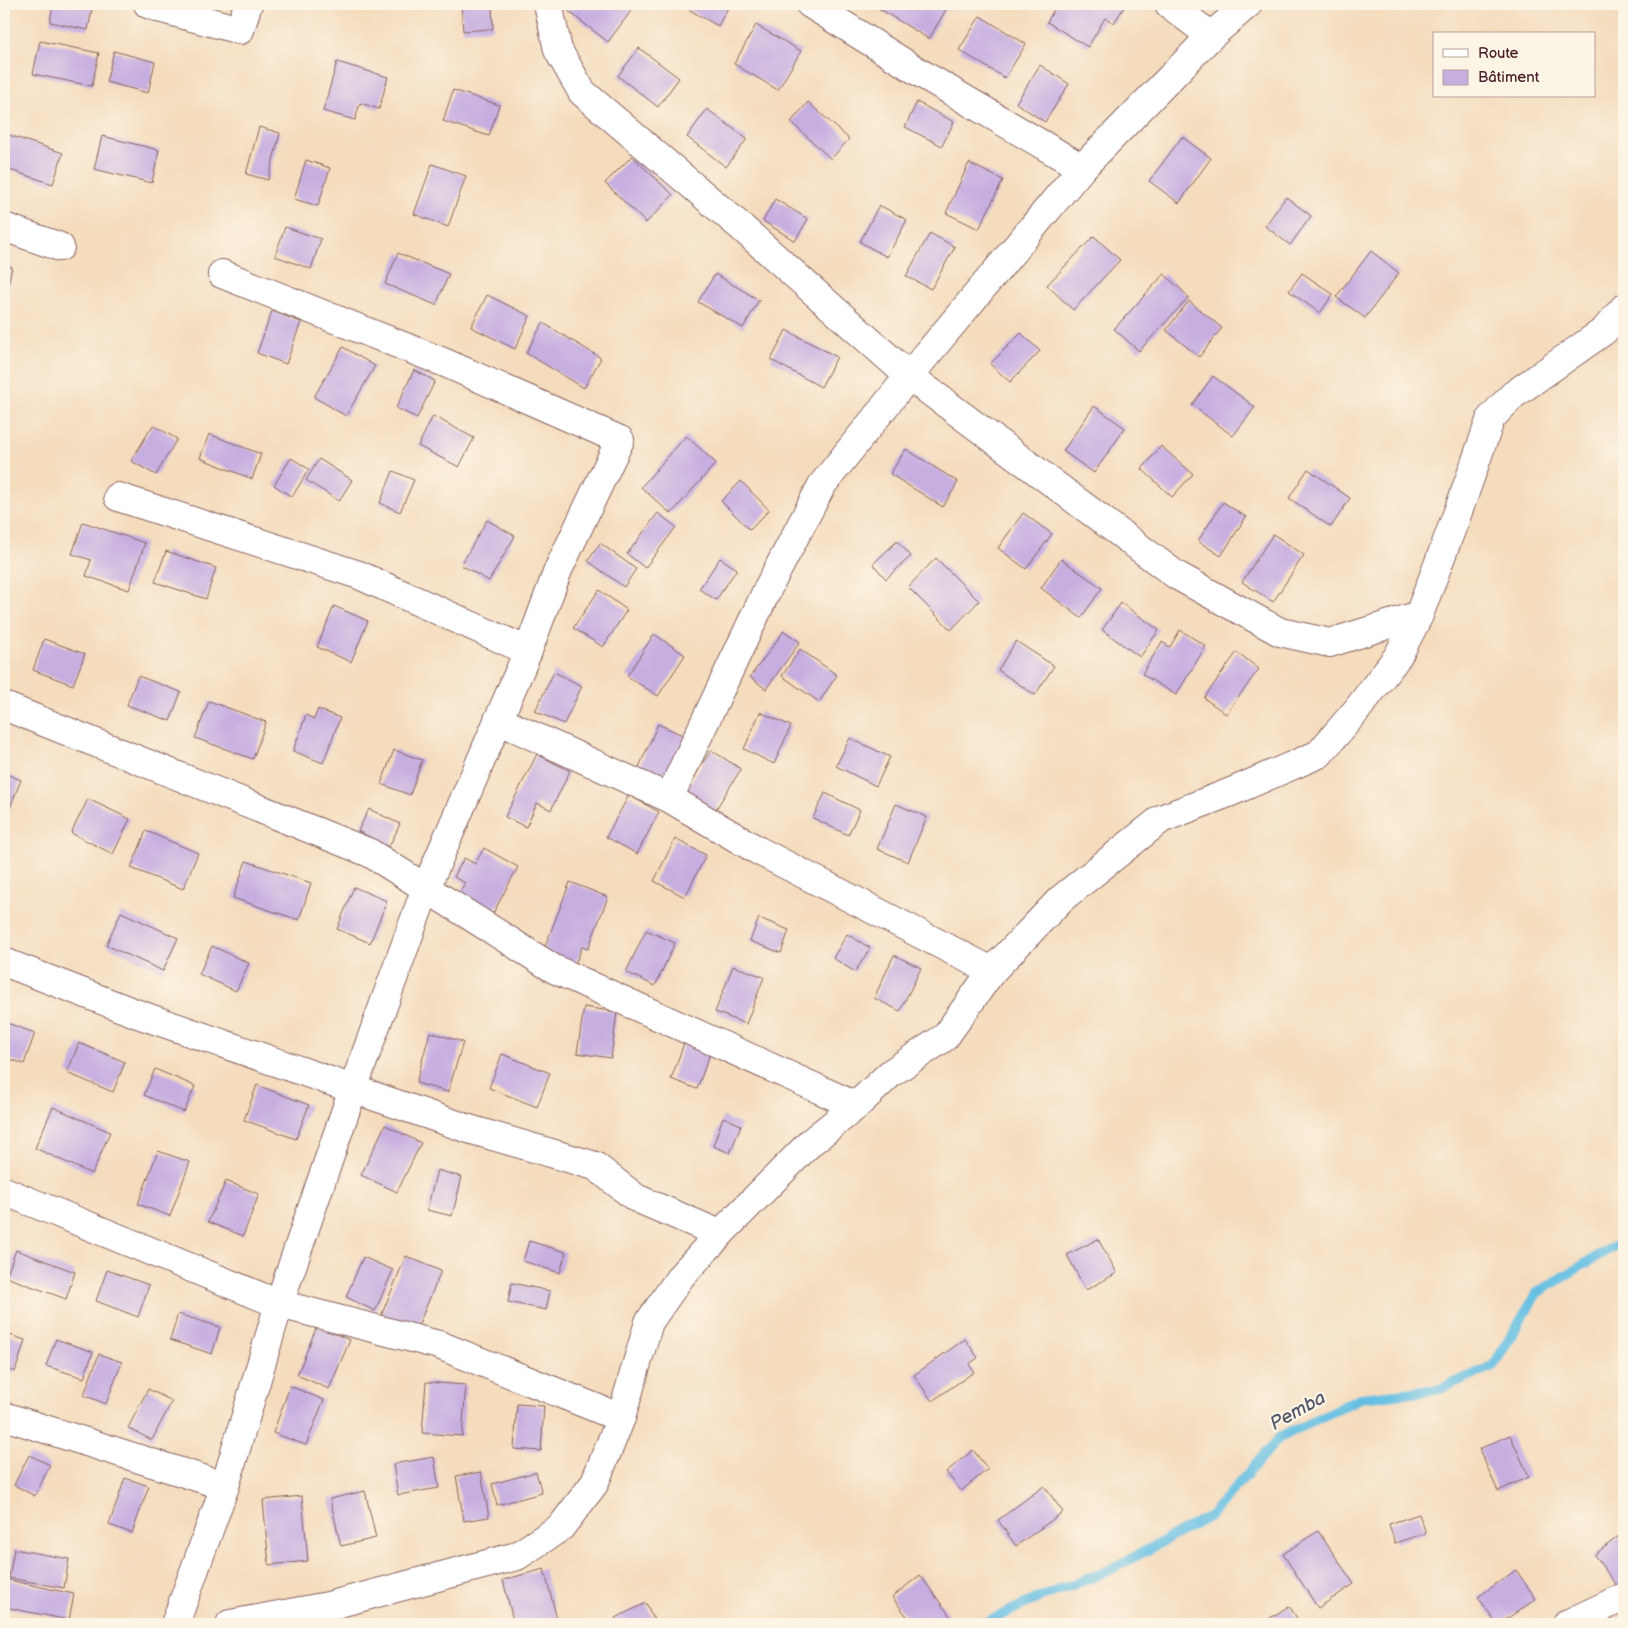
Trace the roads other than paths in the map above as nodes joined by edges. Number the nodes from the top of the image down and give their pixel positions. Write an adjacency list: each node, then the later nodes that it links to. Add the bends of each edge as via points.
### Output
1 (148, 4): 2 (street, via 240,30)
2 (248, 4)
3 (548, 4): 13 (street, via 558,50 582,92)
4 (810, 4): 8 (street)
5 (1169, 4): 7 (street)
6 (1248, 4): 7 (street)
7 (1211, 36): 8 (street)
8 (1082, 168): 13 (street)
9 (4, 227): 10 (street)
10 (60, 246)
11 (222, 274): 16 (street, via 443,362 620,440 558,570)
12 (1624, 308): 15 (street, via 1604,331 1513,395 1491,418)
13 (909, 376): 15 (street, via 1176,575 1280,632 1330,643); 19 (street, via 822,485 768,588)
14 (118, 496): 16 (street, via 359,575)
15 (1418, 615): 22 (street, via 1398,656 1319,754 1162,819 1061,899)
16 (528, 651): 18 (street)
17 (4, 706): 20 (street, via 370,853)
18 (498, 720): 19 (street); 20 (street)
19 (669, 798): 22 (street, via 757,850)
20 (426, 888): 23 (street); 24 (street, via 554,968)
21 (4, 962): 23 (street, via 135,1013)
22 (992, 971): 24 (street, via 945,1037 891,1073)
23 (353, 1090): 26 (street, via 595,1166 636,1198); 27 (street)
24 (856, 1106): 26 (street, via 811,1142)
25 (4, 1190): 27 (street)
26 (720, 1234): 29 (street, via 681,1276 649,1322)
27 (279, 1304): 29 (street, via 439,1345); 30 (street)
28 (4, 1416): 30 (street)
29 (622, 1418): 33 (street, via 594,1484 561,1527 517,1556 328,1606)
30 (225, 1486): 32 (street)
31 (1624, 1597): 34 (street)
32 (175, 1624)
33 (230, 1624)
34 (1568, 1624)

